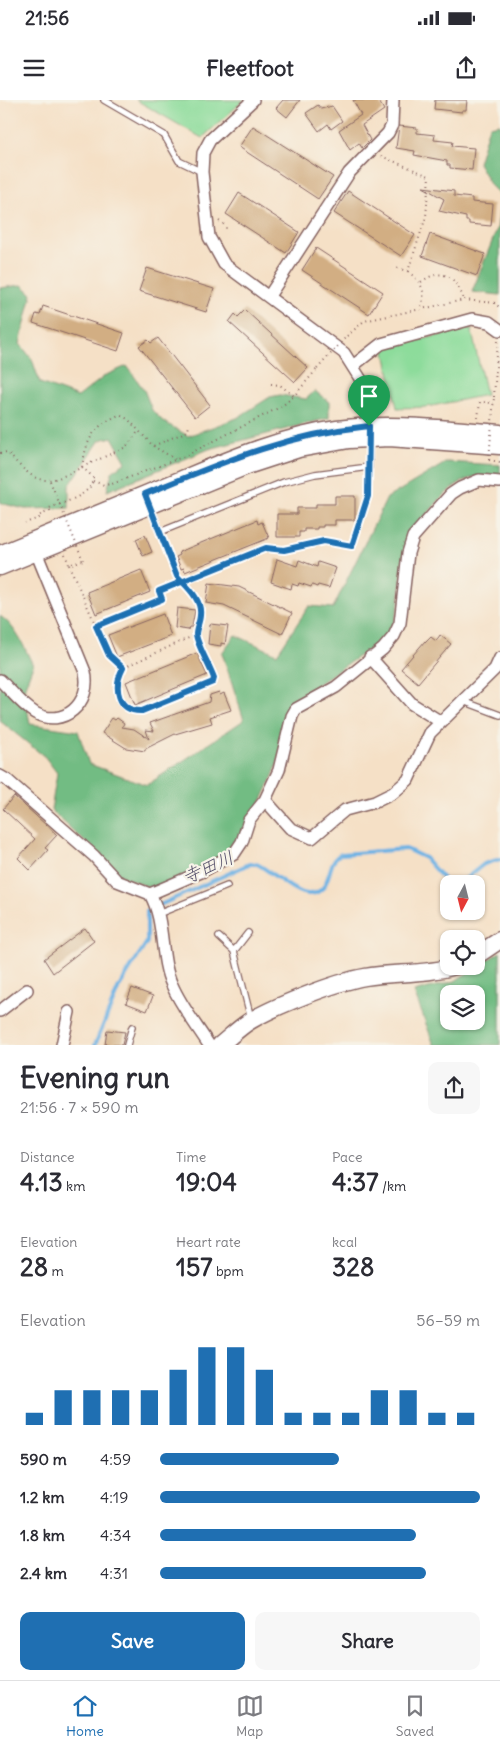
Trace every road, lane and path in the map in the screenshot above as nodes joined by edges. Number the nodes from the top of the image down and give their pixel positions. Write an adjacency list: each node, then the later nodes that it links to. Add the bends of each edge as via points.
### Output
1 (104, 100): 5 (lane, via 164,135 179,161)
2 (253, 100): 5 (street, via 206,147)
3 (393, 100): 4 (street, via 392,125)
4 (371, 152): 9 (path, via 429,176 426,217); 11 (street, via 349,173)
5 (202, 172): 11 (street, via 209,237 213,247 224,264)
6 (215, 219): 7 (path, via 226,226)
7 (226, 230)
8 (397, 268): 9 (path)
9 (408, 271): 10 (path)
10 (421, 282): 12 (path, via 432,275 449,276); 15 (path, via 424,295)
11 (269, 296): 18 (street, via 344,353)
12 (464, 300): 13 (path); 15 (path)
13 (496, 302): 14 (path); 16 (path)
14 (500, 302)
15 (420, 309): 20 (path, bridge, via 364,321)
16 (500, 309)
17 (499, 333): 18 (street, via 484,320 472,319 381,344); 21 (path, bridge)
18 (354, 365): 25 (street, via 367,396)
19 (271, 384): 20 (path, via 280,385)
20 (294, 396): 30 (path, via 282,406)
21 (494, 403): 22 (path, via 480,402); 31 (path, bridge, via 489,460)
22 (478, 419)
23 (189, 425): 27 (path, via 188,431)
24 (138, 432): 27 (path); 32 (path, via 126,447); 32 (path, via 128,419 119,415 108,420 86,444)
25 (369, 432): 26 (street, via 417,427); 28 (street, via 410,439); 33 (lane); 37 (street, via 274,456)
26 (500, 433)
27 (153, 446): 30 (path)
28 (500, 446)
29 (1, 453): 34 (path, via 7,452 24,472)
30 (175, 459): 35 (path, via 112,484)
31 (500, 462)
32 (82, 467): 34 (path); 35 (path, via 93,477)
33 (369, 467): 40 (lane, via 284,482); 46 (path, via 368,496 352,546 324,541 284,550 266,548)
34 (50, 481): 38 (path, bridge)
35 (93, 482): 38 (path, via 86,492)
36 (500, 482): 49 (street, via 479,480 460,488 413,537 408,553 400,623 394,636)
37 (147, 500): 40 (lane); 41 (street)
38 (60, 504): 39 (path); 44 (path, bridge, via 83,560)
39 (25, 523)
40 (160, 532): 46 (path)
41 (34, 547): 43 (street); 45 (street); 52 (street, via 85,672 87,689 83,700 71,712 45,717 29,708)
42 (64, 552): 44 (path)
43 (0, 554)
44 (69, 565): 47 (path)
45 (0, 568)
46 (182, 582): 47 (path, via 159,591 162,599); 48 (path, via 199,601 201,611)
47 (96, 626): 51 (path, via 109,655)
48 (196, 633): 51 (path); 51 (path, via 213,682 142,711 132,712 119,699 118,676)
49 (370, 657): 55 (street, via 407,699); 57 (street, via 336,687 296,709 279,770)
50 (500, 658): 53 (street, via 495,669)
51 (123, 668)
52 (0, 680)
53 (462, 700): 54 (lane); 55 (street)
54 (500, 715)
55 (441, 722): 57 (street, via 430,733 417,763 403,784 393,793 345,810 312,838 290,828)
56 (0, 776): 59 (street, via 94,856 117,881)
57 (266, 800): 59 (street, via 248,820 242,842 234,854)
58 (227, 886): 60 (lane)
59 (152, 897): 60 (street)
60 (158, 914): 75 (street, via 172,985)
61 (248, 933): 65 (lane)
62 (219, 937): 65 (lane)
63 (500, 940): 64 (street)
64 (485, 950)
65 (234, 952): 70 (lane)
66 (440, 971): 70 (street, via 362,977)
67 (27, 990): 68 (street)
68 (0, 1011)
69 (69, 1012): 73 (street)
70 (252, 1020): 72 (street)
71 (132, 1028): 74 (lane)
72 (227, 1043)
73 (62, 1045)
74 (127, 1045)
75 (209, 1045)

